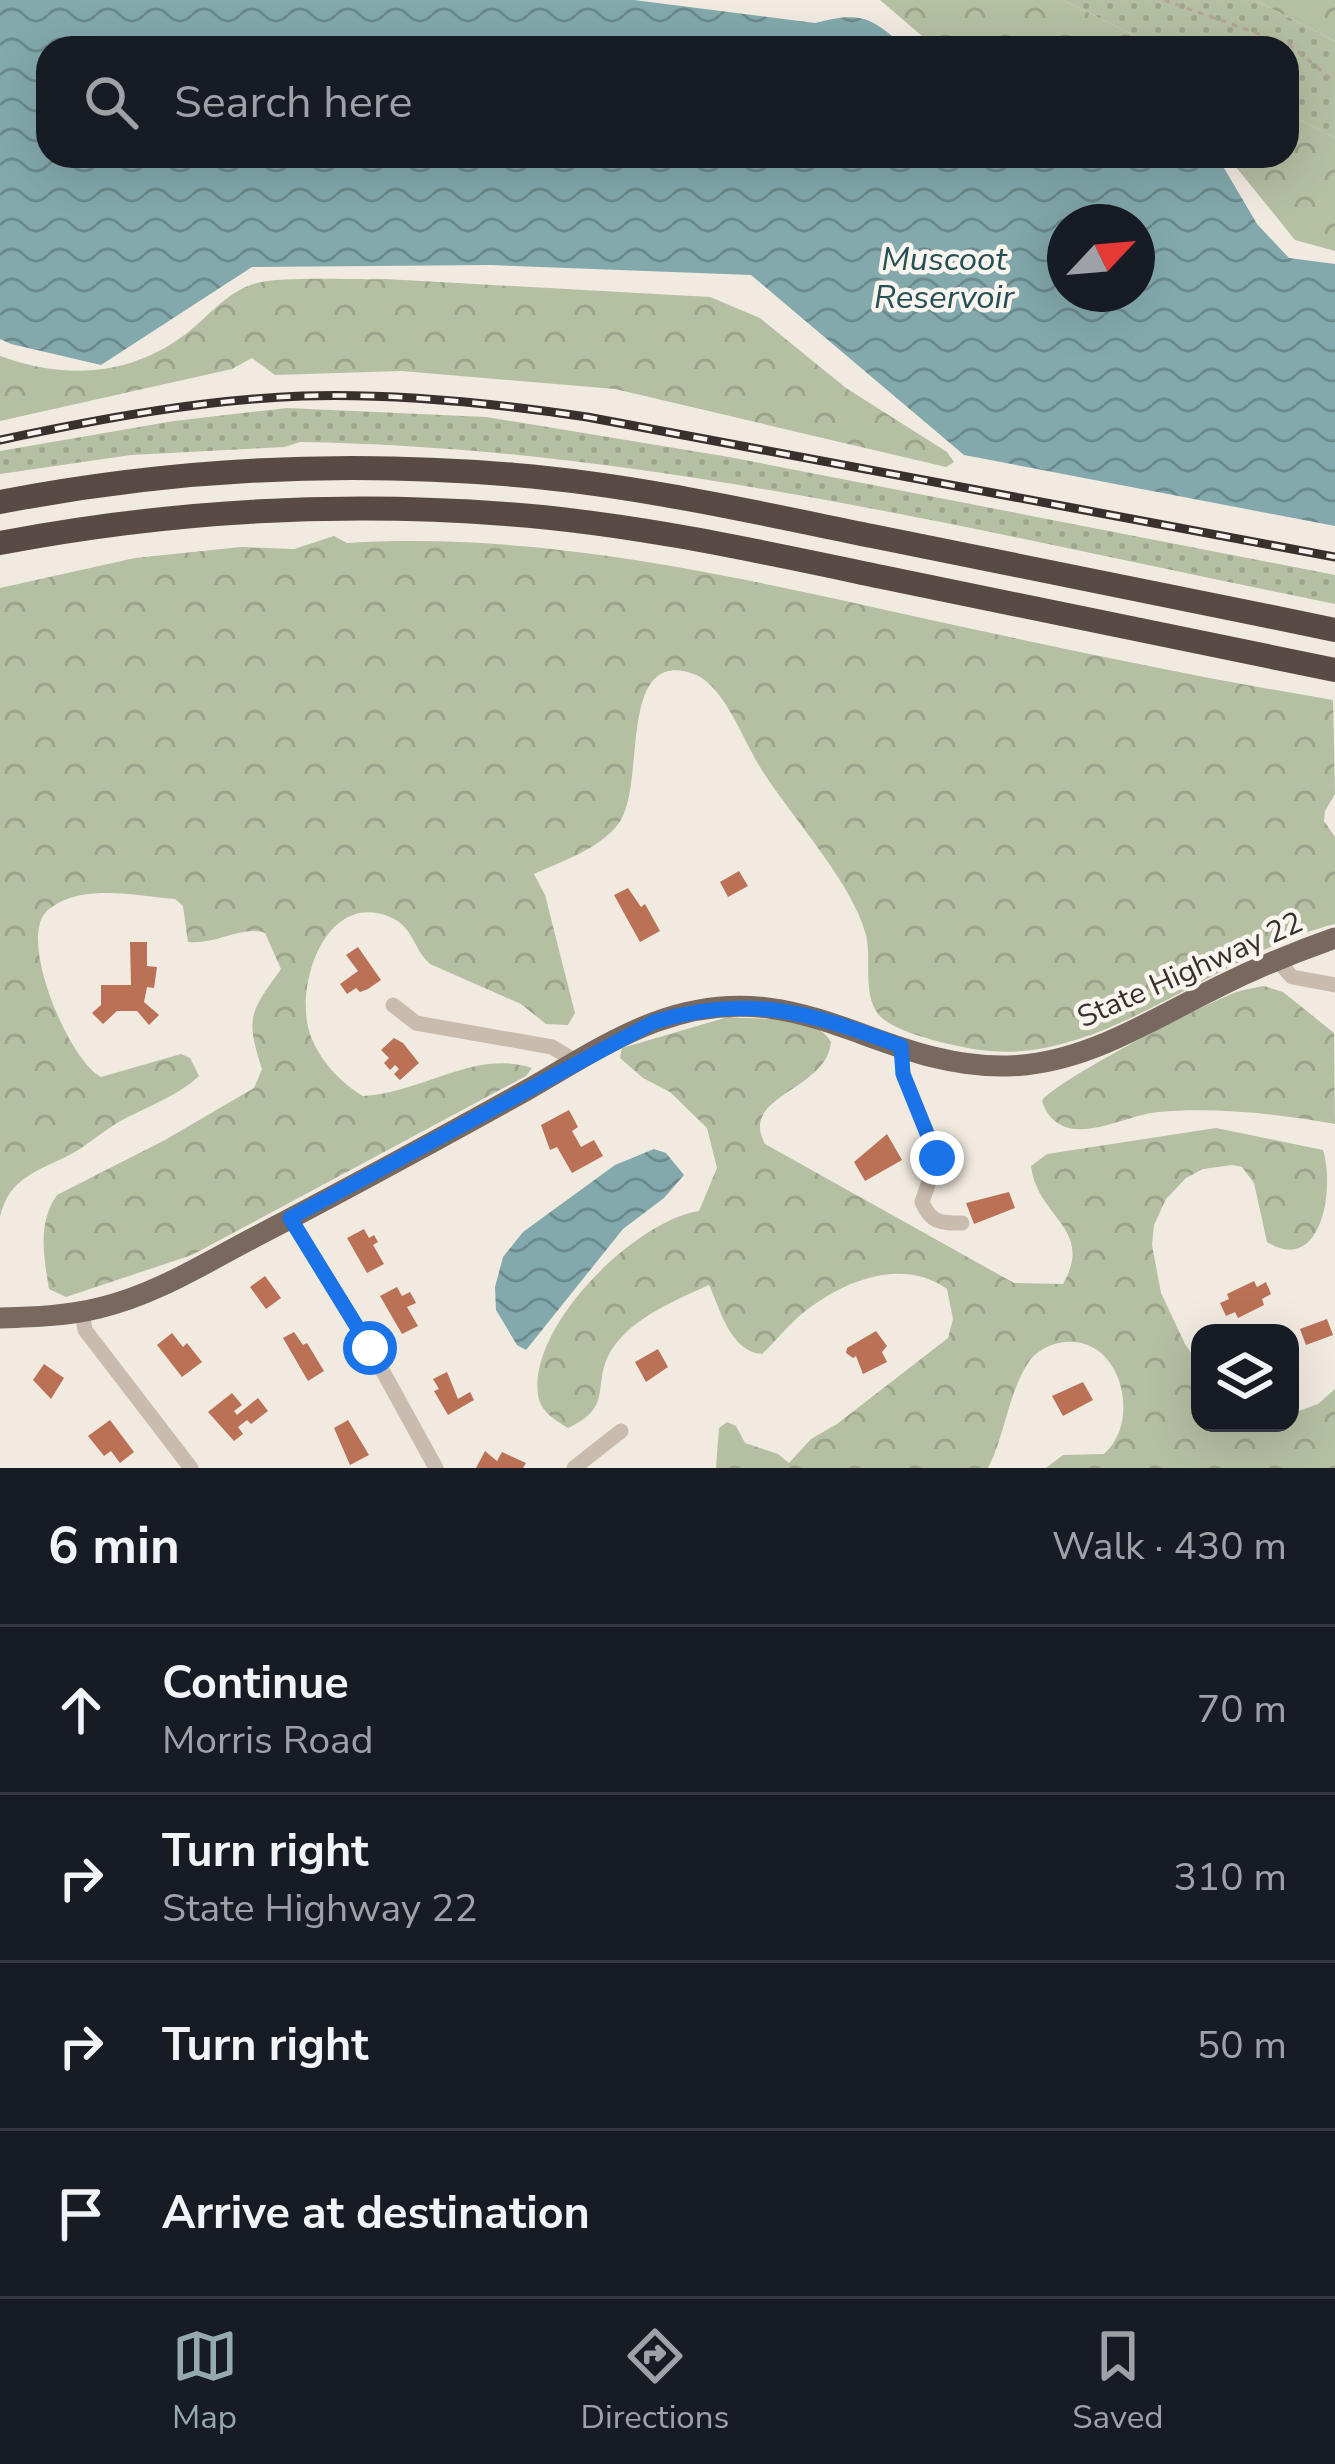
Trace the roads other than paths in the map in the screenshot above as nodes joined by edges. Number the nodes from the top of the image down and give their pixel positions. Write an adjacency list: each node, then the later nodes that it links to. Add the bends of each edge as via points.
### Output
1 (0, 502): 3 (highway, via 273,469 514,475 694,500)
2 (0, 543): 4 (highway, via 276,509 511,514 746,550)
3 (1335, 630)
4 (1335, 670)
5 (1335, 938): 6 (main road, State Highway 22)
6 (1277, 960): 7 (street, via 1292,977); 9 (main road, State Highway 22, via 1062,1059 986,1066)
7 (1335, 985)
8 (394, 1005): 10 (street, via 416,1023 552,1047)
9 (901, 1046): 10 (main road, State Highway 22, via 795,1011 728,1006 654,1022); 12 (street, via 903,1074 937,1158 922,1202 938,1223)
10 (577, 1062): 11 (main road, State Highway 22)
11 (290, 1218): 13 (main road, State Highway 22, via 148,1292); 17 (street)
12 (962, 1223)
13 (82, 1312): 14 (main road, State Highway 22); 16 (street, via 86,1330)
14 (0, 1318)
15 (621, 1431): 18 (street)
16 (191, 1468)
17 (436, 1468)
18 (574, 1468)

